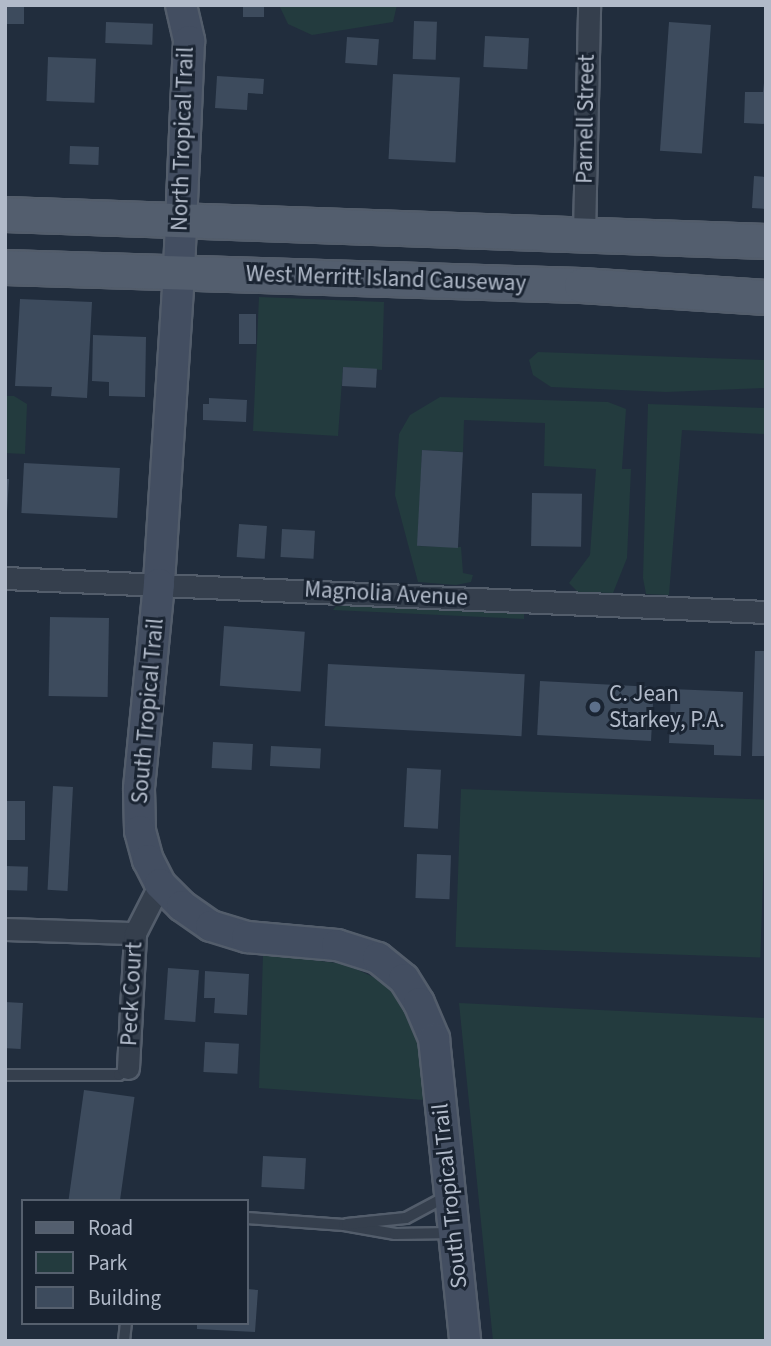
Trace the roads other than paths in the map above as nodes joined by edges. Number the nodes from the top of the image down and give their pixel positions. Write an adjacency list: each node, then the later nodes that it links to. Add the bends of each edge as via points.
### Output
1 (181, 5): 4 (street, North Tropical Trail, via 189,41)
2 (589, 5): 5 (street, Parnell Street)
3 (5, 214): 4 (main road)
4 (180, 218): 5 (main road); 8 (street, North Tropical Trail)
5 (584, 233): 6 (main road)
6 (766, 242)
7 (5, 267): 8 (main road, West Merritt Island Causeway)
8 (179, 273): 9 (main road, West Merritt Island Causeway, via 581,285); 11 (street, South Tropical Trail)
9 (766, 297)
10 (5, 578): 11 (street, Magnolia Avenue)
11 (159, 584): 12 (street, Magnolia Avenue); 13 (street, South Tropical Trail, via 139,789 140,831)
12 (766, 612)
13 (160, 884): 15 (street, Peck Court); 18 (street, South Tropical Trail, via 181,906 211,926 247,937 337,945 378,958 404,979 433,1039)
14 (5, 929): 15 (street)
15 (135, 933): 16 (street, Peck Court)
16 (128, 1068): 17 (lane, via 119,1075)
17 (5, 1075)
18 (450, 1194): 20 (lane, via 406,1218); 21 (street, South Tropical Trail)
19 (248, 1218): 20 (lane)
20 (344, 1225): 21 (lane, via 395,1234)
21 (454, 1233): 22 (street, South Tropical Trail)
22 (465, 1341)

